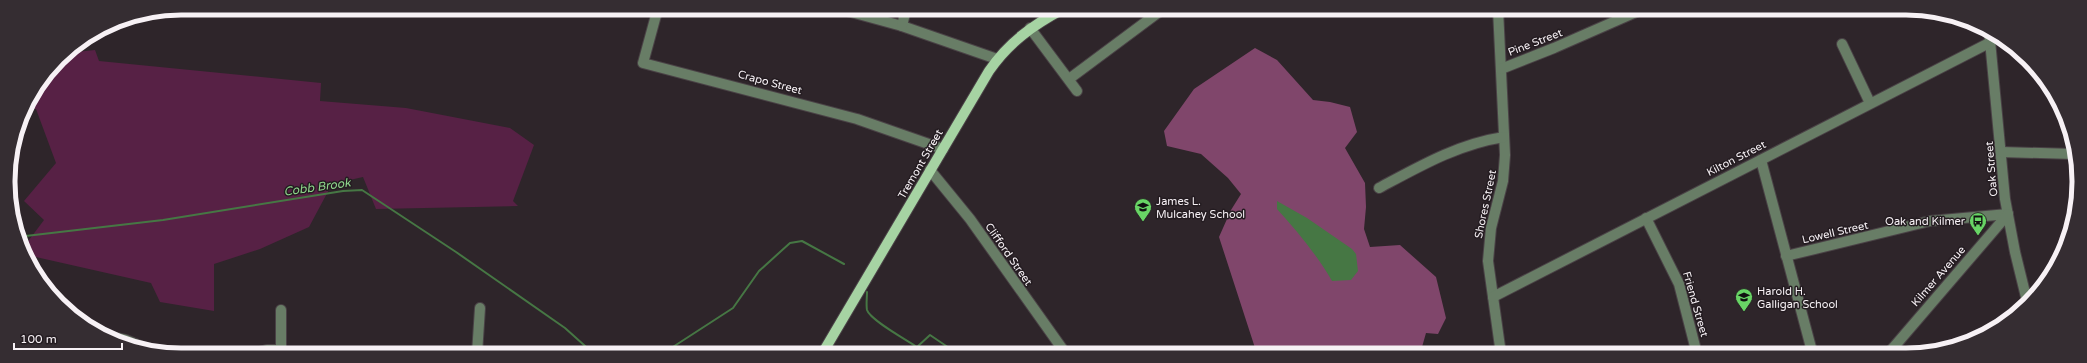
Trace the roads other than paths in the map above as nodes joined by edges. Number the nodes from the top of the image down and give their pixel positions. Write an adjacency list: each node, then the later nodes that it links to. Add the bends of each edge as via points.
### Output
1 (656, 15): 19 (street, Crapo Street, via 643,63 851,117)
2 (862, 15): 8 (street)
3 (905, 15): 8 (street)
4 (1053, 15): 9 (main road, Tremont Street)
5 (1155, 15): 15 (street)
6 (1498, 15): 14 (street, Shores Street)
7 (1629, 15): 14 (street, Pine Street)
8 (902, 26): 13 (street)
9 (1030, 28): 13 (main road, Tremont Street); 15 (street)
10 (1990, 38): 11 (street, Oak Street)
11 (1991, 42): 17 (street, Kilton Street); 20 (street, Oak Street)
12 (1842, 44): 17 (street)
13 (997, 59): 19 (main road, Tremont Street)
14 (1501, 68): 18 (street, Shores Street)
15 (1069, 79): 16 (street)
16 (1077, 91)
17 (1870, 104): 22 (street, Kilton Street)
18 (1504, 137): 24 (street, via 1483,140 1447,152); 29 (street, Shores Street, via 1504,174 1489,240)
19 (943, 149): 23 (main road, Tremont Street)
20 (2001, 152): 21 (street); 25 (street, Oak Street)
21 (2070, 154)
22 (1760, 160): 26 (street, Kilton Street); 27 (street)
23 (930, 170): 34 (main road, Tremont Street); 35 (street, Clifford Street, via 970,220)
24 (1379, 188)
25 (2008, 214): 27 (street, Lowell Street, via 1930,221); 28 (street, Oak Street); 39 (street, Kilmer Avenue)
26 (1646, 218): 29 (street, Kilton Street); 37 (street, Friend Street, via 1679,284)
27 (1786, 256): 38 (street)
28 (2026, 296)
29 (1493, 297): 36 (street, Shores Street)
30 (480, 308): 33 (street)
31 (281, 310): 32 (street)
32 (281, 348)
33 (477, 348)
34 (826, 348)
35 (1062, 348)
36 (1500, 348)
37 (1695, 348)
38 (1811, 348)
39 (1893, 348)

